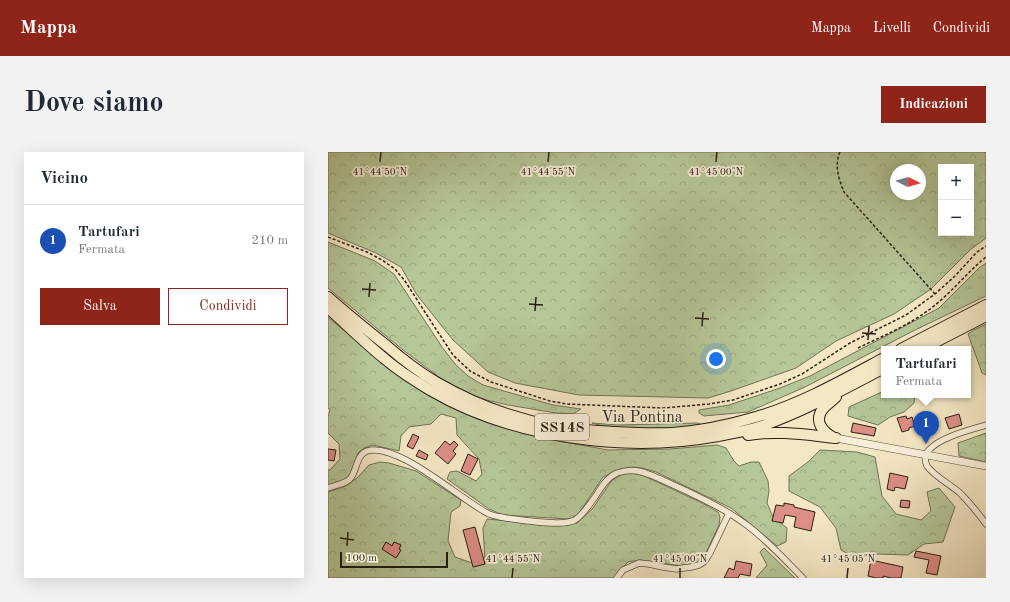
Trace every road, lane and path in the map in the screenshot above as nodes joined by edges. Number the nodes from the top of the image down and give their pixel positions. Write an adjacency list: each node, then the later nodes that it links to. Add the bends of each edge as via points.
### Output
1 (840, 152): 5 (path, via 839,180 844,192)
2 (328, 237): 5 (path, via 367,252 394,269 405,281 453,355 470,371 491,382 567,404 663,408 733,400 802,374 850,343 906,315)
3 (986, 246): 5 (path)
4 (986, 257): 12 (path, via 941,301 920,316 898,330)
5 (935, 294)
6 (328, 297): 13 (highway, Via Pontina / SS148, via 416,368 462,396 518,417 553,426 589,431 671,433 699,430 757,417 806,398)
7 (986, 305): 10 (highway)
8 (328, 308): 18 (highway, Via Pontina / SS148, via 385,359 407,375 459,406 490,418 516,426 590,440 671,442)
9 (986, 316): 11 (highway)
10 (907, 346)
11 (928, 346)
12 (858, 348)
13 (881, 360)
14 (881, 370): 15 (highway, Via Pontina / SS148)
15 (853, 384): 17 (highway, via 820,414 823,430); 18 (highway, Via Pontina / SS148, via 790,415 761,426)
16 (986, 425): 19 (street, via 952,436)
17 (836, 438): 18 (highway, via 768,433); 19 (street)
18 (700, 439)
19 (926, 454): 20 (street); 23 (street, via 926,462 930,469 960,494)
20 (986, 466)
21 (328, 488): 22 (street, via 350,479 363,454 378,450 417,466 480,509 500,517 546,522 573,521 581,515 608,479 620,472 631,471 659,478)
22 (729, 513): 24 (street, via 710,553 699,565 676,569 639,564 623,570); 25 (street, via 764,539)
23 (986, 524)
24 (617, 578)
25 (803, 578)

